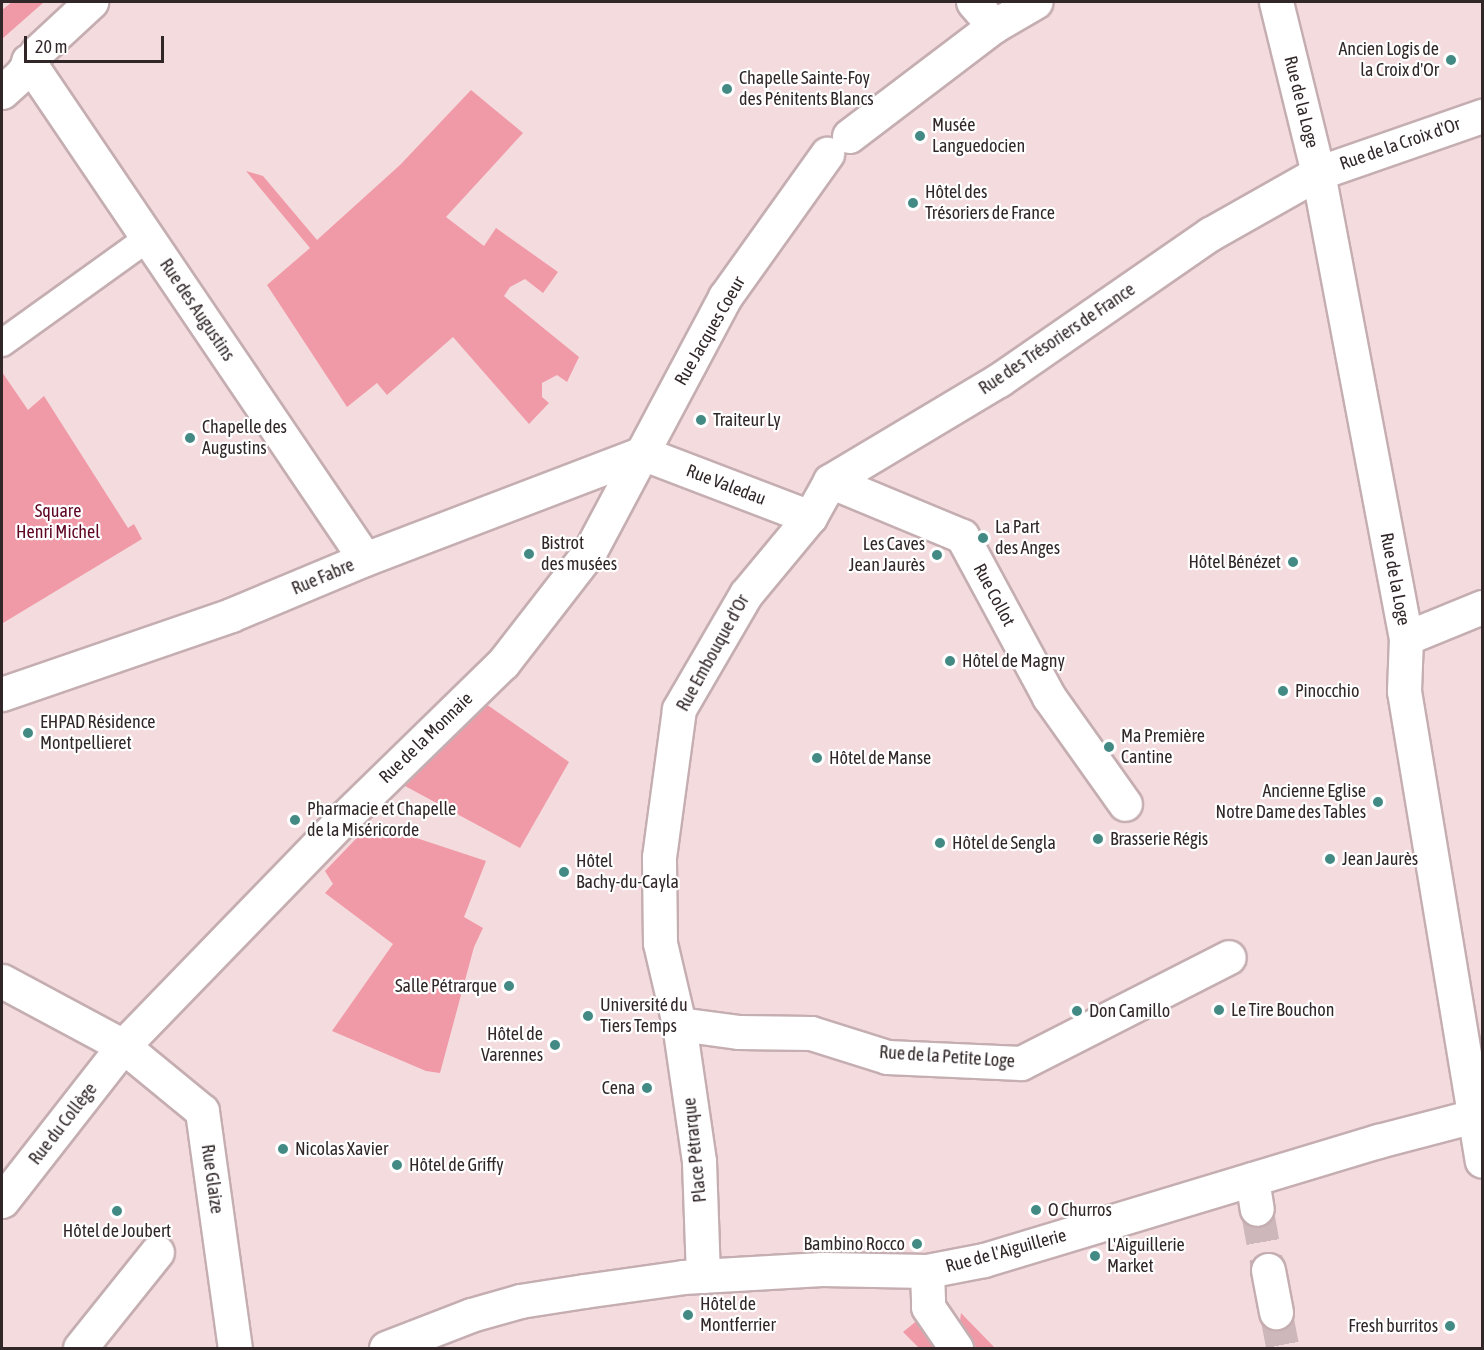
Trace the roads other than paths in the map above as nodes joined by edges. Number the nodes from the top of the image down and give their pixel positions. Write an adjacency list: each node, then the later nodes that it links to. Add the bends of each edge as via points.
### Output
1 (91, 2): 6 (street)
2 (973, 2): 5 (street)
3 (1035, 2): 5 (street, Rue Jacques Coeur)
4 (1276, 2): 9 (street, Rue de la Loge)
5 (994, 26): 12 (street, Rue Jacques Coeur, via 838,145 725,297)
6 (15, 62): 7 (street, via 21,75); 10 (street, Rue des Augustins)
7 (2, 92)
8 (1482, 116): 9 (street, Rue de la Croix d'Or)
9 (1318, 173): 13 (street, Rue des Trésoriers de France, via 1209,234 999,380); 17 (street, Rue de la Loge)
10 (148, 238): 11 (lane); 15 (street, Rue des Augustins)
11 (2, 343)
12 (642, 453): 14 (street, Rue Valedau); 15 (street, Rue Fabre); 23 (street, Rue de la Monnaie, via 590,551 503,663 343,819)
13 (830, 481): 14 (street); 19 (street, Rue Collot, via 962,536 1049,697)
14 (810, 517): 22 (street, Rue Embouque d'Or, via 746,594 679,709 659,857 660,943)
15 (365, 559): 18 (street, Rue Fabre, via 231,615)
16 (1482, 607): 17 (street)
17 (1406, 638): 24 (street, Rue de la Loge, via 1404,691)
18 (2, 694)
19 (1125, 804)
20 (1229, 957): 22 (street, Rue de la Petite Loge, via 1021,1063 887,1057 811,1033 740,1032)
21 (2, 981): 23 (street, Rue Glaize)
22 (679, 1024): 30 (street, Place Pétrarque, via 699,1161)
23 (123, 1046): 26 (street, Rue du Collège); 33 (street, Rue Glaize, via 202,1111)
24 (1479, 1115): 25 (street, Rue de la Loge); 29 (street, Rue de l'Aiguillerie, via 1255,1194)
25 (1482, 1161)
26 (2, 1201)
27 (157, 1252): 32 (street)
28 (1268, 1270): 31 (street)
29 (927, 1271): 30 (street, Rue de l'Aiguillerie, via 822,1269); 35 (street, via 928,1307)
30 (704, 1276): 34 (street, Rue de l'Aiguillerie, via 520,1301 471,1315)
31 (1276, 1312)
32 (80, 1348)
33 (235, 1348)
34 (386, 1348)
35 (956, 1348)

